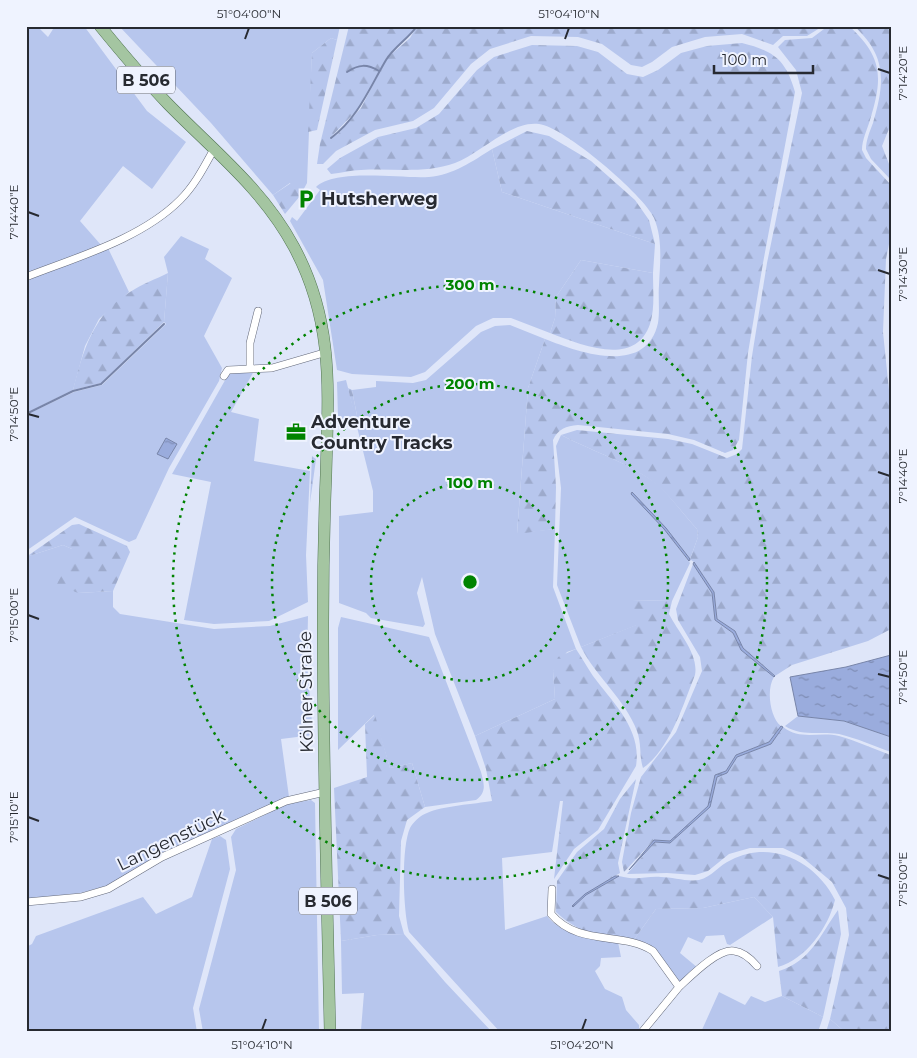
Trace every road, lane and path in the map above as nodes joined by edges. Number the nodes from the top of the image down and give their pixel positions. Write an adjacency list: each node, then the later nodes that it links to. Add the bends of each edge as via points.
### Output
1 (100, 26): 2 (main road, Kölner Straße / B 506, via 130,63)
2 (214, 149): 3 (street, via 195,182 152,224); 5 (main road, Kölner Straße / B 506, via 253,188 293,245 310,281)
3 (26, 278)
4 (258, 311): 6 (street, via 250,343)
5 (327, 352): 6 (street, via 272,368); 8 (main road, Kölner Straße / B 506, via 329,387 323,606)
6 (250, 368): 7 (street, via 228,370)
7 (224, 376)
8 (325, 792): 10 (street, Langenstück, via 286,800 162,857 108,889 81,897); 13 (main road, Kölner Straße / B 506)
9 (552, 889): 12 (street, via 551,914 557,920 598,938 633,942 648,948)
10 (26, 902)
11 (757, 966): 12 (street, via 747,956 734,950 725,951 700,967)
12 (679, 987): 14 (street)
13 (330, 1032)
14 (642, 1032)

